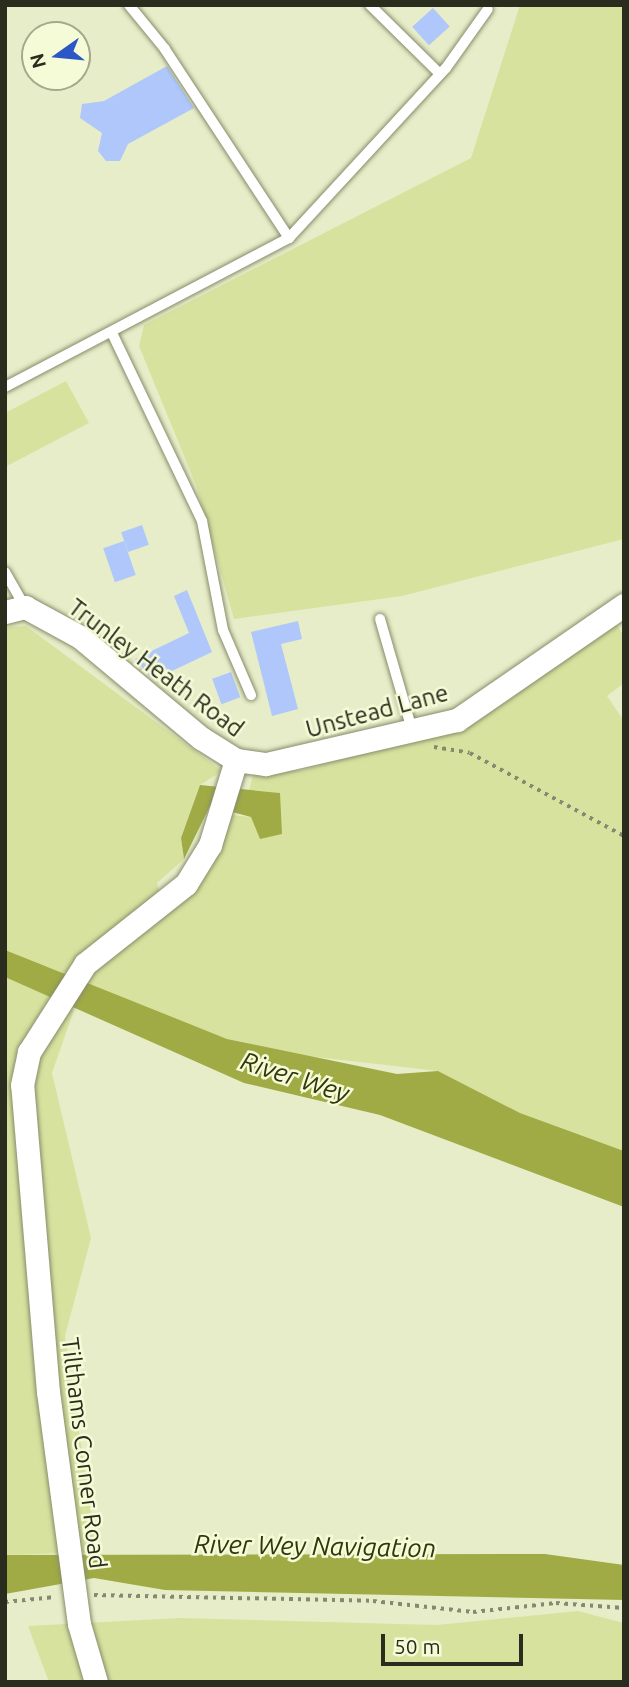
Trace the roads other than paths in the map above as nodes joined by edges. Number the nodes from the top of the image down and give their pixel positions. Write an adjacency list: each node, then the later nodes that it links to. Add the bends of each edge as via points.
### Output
1 (129, 5): 5 (lane, via 165,49)
2 (370, 5): 4 (lane)
3 (488, 9): 4 (lane)
4 (440, 74): 5 (lane)
5 (289, 238): 6 (lane)
6 (112, 333): 7 (lane); 12 (lane, via 202,521 223,630)
7 (8, 382)
8 (5, 572): 10 (lane)
9 (624, 605): 13 (street, Unstead Lane, via 457,720)
10 (15, 610): 14 (street, Trunley Heath Road, via 80,637 152,701)
11 (380, 619): 13 (lane)
12 (251, 695)
13 (420, 739): 14 (street, Unstead Lane, via 266,764)
14 (236, 760): 15 (street, Tilthams Corner Road, via 210,845 186,884 85,964 29,1052 22,1085 66,1529)
15 (96, 1682)

